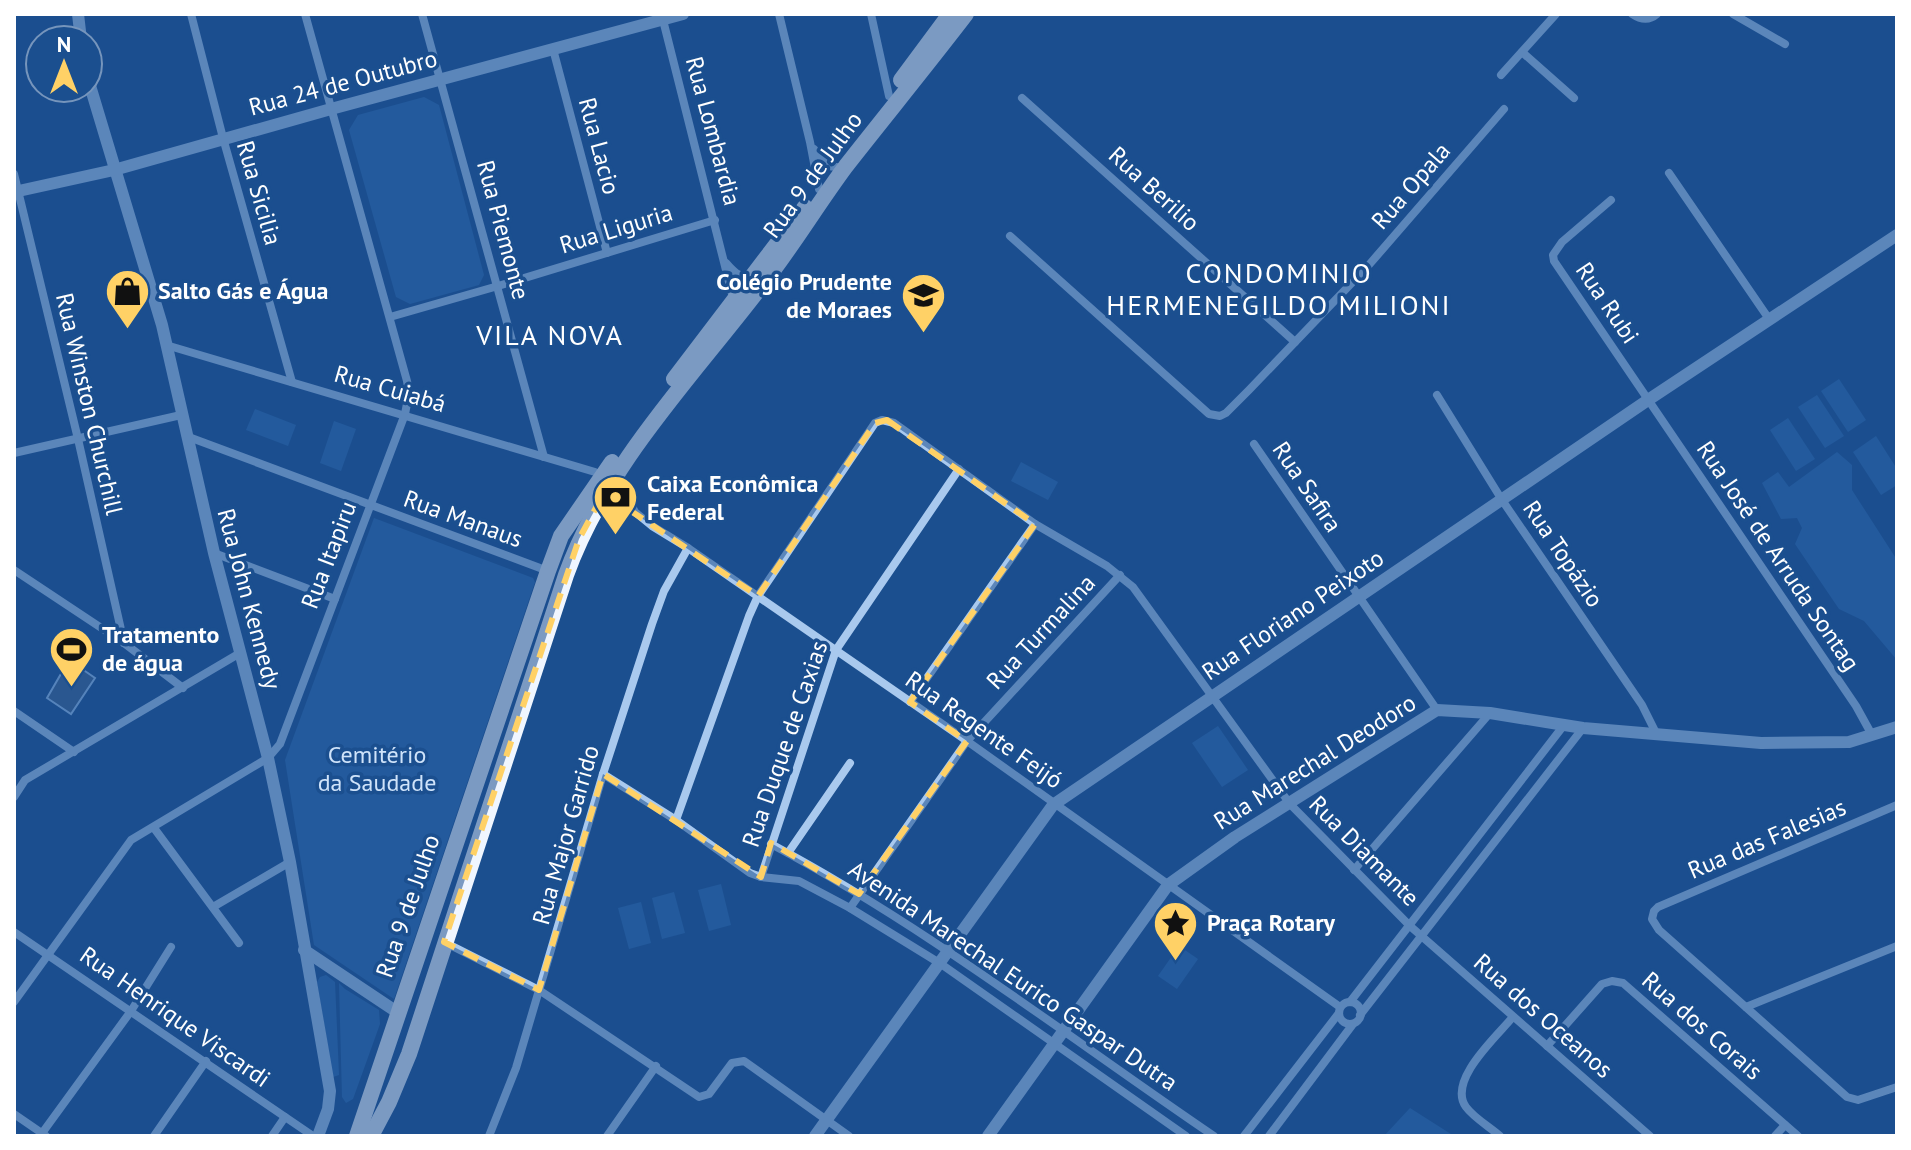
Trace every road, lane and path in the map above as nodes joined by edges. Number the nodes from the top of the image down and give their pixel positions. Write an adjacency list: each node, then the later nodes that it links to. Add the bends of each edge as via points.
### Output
1 (191, 14): 25 (street, Rua Sicilia)
2 (305, 14): 23 (street, Rua Itapiru)
3 (422, 14): 18 (street, Rua Piemonte)
4 (683, 14): 13 (street, Rua 24 de Outubro)
5 (779, 14): 26 (street)
6 (871, 14): 19 (street)
7 (950, 14): 19 (main road, Rua 9 de Julho)
8 (964, 14): 27 (main road, Rua 9 de Julho)
9 (1556, 14): 16 (street)
10 (1632, 14): 11 (street, via 1651,19)
11 (1657, 14)
12 (1733, 14): 14 (street)
13 (663, 20): 15 (street, Rua 24 de Outubro); 34 (street, Rua Lombardia)
14 (1785, 44)
15 (553, 49): 18 (street, Rua 24 de Outubro); 37 (street, Rua Lacio)
16 (1522, 52): 17 (street); 21 (street)
17 (1501, 75)
18 (441, 79): 23 (street, Rua 24 de Outubro); 40 (street, Rua Piemonte)
19 (889, 96): 27 (main road, Rua 9 de Julho)
20 (1022, 98): 44 (street, Rua Berilio)
21 (1574, 98)
22 (95, 104): 28 (street, Rua John Kennedy)
23 (331, 109): 25 (street, Rua 24 de Outubro); 42 (street, Rua Itapiru)
24 (1504, 109): 44 (street, Rua Opala)
25 (223, 138): 28 (street, Rua 24 de Outubro); 47 (street, Rua Sicilia)
26 (810, 142): 27 (street, via 820,159); 31 (street)
27 (839, 168): 31 (main road, Rua 9 de Julho); 46 (main road, Rua 9 de Julho, via 764,284)
28 (114, 170): 32 (street, Rua 24 de Outubro); 45 (street, Rua John Kennedy)
29 (1669, 173): 43 (street)
30 (14, 174): 32 (street, Rua Winston Churchill)
31 (819, 189): 39 (main road, Rua 9 de Julho)
32 (16, 191): 53 (street, Rua Winston Churchill)
33 (1611, 200): 49 (street, Rua Rubi, via 1553,255)
34 (715, 220): 37 (street, Rua Liguria); 38 (street, Rua Lombardia)
35 (1897, 235): 43 (street, Rua Floriano Peixoto)
36 (1010, 236): 44 (street, Rua Opala, via 1209,414 1226,413)
37 (607, 253): 40 (street, Rua Liguria)
38 (724, 261): 39 (street, via 736,274); 41 (street, Rua Lombardia)
39 (751, 276): 41 (main road, Rua 9 de Julho)
40 (498, 286): 42 (street, Rua Liguria); 56 (street, Rua Piemonte)
41 (733, 299): 46 (main road, via 737,312); 58 (main road, Rua 9 de Julho)
42 (390, 317): 50 (street, Rua Itapiru, via 409,393)
43 (1769, 319): 49 (street, Rua Floriano Peixoto)
44 (1295, 342)
45 (166, 345): 47 (street, Rua Cuiabá); 51 (street, Rua John Kennedy)
46 (694, 371): 58 (main road, Rua 9 de Julho)
47 (292, 382): 50 (street, Rua Cuiabá)
48 (1437, 395): 59 (street, Rua Topázio)
49 (1648, 400): 59 (street, Rua Floriano Peixoto); 84 (street, Rua José de Arruda Sontag)
50 (405, 414): 56 (street, Rua Cuiabá); 60 (street, Rua Itapiru)
51 (181, 415): 52 (street, Rua John Kennedy); 53 (street)
52 (186, 436): 60 (street, Rua Manaus); 64 (street, Rua John Kennedy)
53 (78, 439): 55 (street); 71 (street, Rua Winston Churchill)
54 (1254, 444): 69 (street, Rua Safira)
55 (14, 453)
56 (544, 457): 58 (street, Rua Cuiabá)
57 (959, 469): 62 (street, Rua Diamante); 68 (street, Rua Diamante, via 894,423 875,423); 72 (street, Rua Duque de Caxias)
58 (602, 485): 61 (street, Rua Cuiabá); 61 (street, Rua Regente Feijó, via 624,491); 66 (main road, Rua 9 de Julho, via 561,536); 108 (main road, Rua 9 de Julho, via 566,575)
59 (1502, 500): 69 (street, Rua Floriano Peixoto); 83 (street, Rua Topázio)
60 (371, 507): 66 (street, Rua Manaus); 70 (street, Rua Itapiru)
61 (635, 512): 63 (street, Rua Regente Feijó)
62 (1035, 524): 67 (street, Rua Diamante); 76 (street)
63 (688, 548): 68 (street, Rua Regente Feijó); 89 (street, Rua Major Garrido, via 664,591)
64 (214, 553): 70 (street); 73 (street, Rua John Kennedy)
65 (14, 570): 71 (street)
66 (548, 571): 124 (main road, Rua 9 de Julho)
67 (1120, 575): 75 (street, Rua Diamante); 85 (street, Rua Turmalina)
68 (758, 596): 72 (street, Rua Regente Feijó); 94 (street)
69 (1358, 598): 75 (street, Rua Floriano Peixoto); 77 (street, Rua Safira)
70 (335, 599): 87 (street, Rua Itapiru, via 287,731)
71 (124, 643): 74 (street)
72 (836, 650): 76 (street, Rua Regente Feijó); 96 (street, Rua Duque de Caxias)
73 (240, 653): 74 (street); 87 (street, Rua John Kennedy)
74 (183, 688): 86 (street)
75 (1213, 697): 91 (street, Rua Diamante); 92 (street, Rua Floriano Peixoto)
76 (910, 702): 85 (street, Rua Regente Feijó)
77 (1437, 710): 79 (street, Rua Marechal Deodoro); 91 (street, Rua Marechal Deodoro)
78 (14, 711): 86 (street)
79 (1490, 713): 80 (street, Rua Marechal Deodoro); 99 (street)
80 (1564, 725): 82 (street, Rua Marechal Deodoro); 105 (street)
81 (1897, 727): 84 (street, Rua Marechal Deodoro)
82 (1583, 728): 83 (street, Rua Marechal Deodoro); 107 (street)
83 (1657, 735): 84 (street, Rua Marechal Deodoro, via 1813,744)
84 (1872, 735)
85 (967, 741): 92 (street, Rua Regente Feijó); 102 (street, Rua Turmalina)
86 (74, 752): 90 (street, via 25,780)
87 (268, 758): 95 (street, Rua Itapiru); 98 (street, Rua John Kennedy)
88 (850, 763): 97 (street)
89 (603, 774): 94 (street); 118 (street, Rua Major Garrido)
90 (14, 797)
91 (1290, 804): 99 (street, Rua Diamante); 101 (street, Rua Marechal Deodoro)
92 (1053, 805): 101 (street, Rua Regente Feijó); 113 (street, Rua Floriano Peixoto)
93 (1897, 805): 121 (street, Rua das Falesias, via 1654,911 1659,930)
94 (676, 820): 100 (street)
95 (154, 828): 103 (street); 114 (street, Rua Itapiru, via 131,840)
96 (771, 844): 97 (street, Avenida Marechal Eurico Gaspar Dutra); 100 (street, Rua Duque de Caxias)
97 (788, 853): 102 (street, Avenida Marechal Eurico Gaspar Dutra)
98 (290, 862): 103 (street); 112 (street, Rua John Kennedy)
99 (1354, 870): 105 (street, Rua Diamante)
100 (761, 877): 104 (street, Avenida Marechal Eurico Gaspar Dutra, via 799,881)
101 (1168, 885): 122 (street, Rua Regente Feijó); 128 (street, Rua Marechal Deodoro)
102 (859, 894): 104 (street, Rua Turmalina); 113 (street, Avenida Marechal Eurico Gaspar Dutra)
103 (213, 907): 109 (street)
104 (850, 908): 115 (street, Avenida Marechal Eurico Gaspar Dutra)
105 (1410, 926): 107 (street, Rua dos Oceanos); 120 (street)
106 (14, 932): 114 (street, Rua Henrique Viscardi)
107 (1422, 937): 125 (street); 126 (street, Rua dos Oceanos)
108 (444, 942): 118 (street); 134 (main road, Rua 9 de Julho)
109 (239, 943)
110 (1897, 946): 121 (street)
111 (171, 947): 123 (street)
112 (304, 950): 116 (street); 117 (street, Rua John Kennedy)
113 (949, 952): 115 (street, Rua Floriano Peixoto); 128 (street, Avenida Marechal Eurico Gaspar Dutra)
114 (48, 953): 119 (street, Rua Itapiru); 123 (street, Rua Henrique Viscardi)
115 (941, 964): 128 (street, Avenida Marechal Eurico Gaspar Dutra); 138 (street, Rua Floriano Peixoto)
116 (333, 969): 117 (street, via 321,970); 124 (street)
117 (310, 982): 143 (street, Rua John Kennedy, via 330,1091)
118 (539, 990): 131 (street); 146 (street, Rua Major Garrido)
119 (14, 1002)
120 (1350, 1002): 122 (street); 125 (street)
121 (1746, 1007): 132 (street, via 1837,1090 1858,1100)
122 (1340, 1010): 127 (street, via 1342,1021); 153 (street)
123 (131, 1011): 130 (street, Rua Henrique Viscardi); 140 (street)
124 (397, 1012): 134 (main road, via 406,1034 388,1081); 144 (main road, Rua 9 de Julho)
125 (1360, 1015): 127 (street)
126 (1512, 1018): 129 (street, Rua dos Oceanos); 155 (street, via 1468,1071 1461,1094 1466,1107)
127 (1353, 1024): 154 (street)
128 (1059, 1037): 133 (street, Avenida Marechal Eurico Gaspar Dutra); 135 (street, Avenida Marechal Eurico Gaspar Dutra); 150 (street, Rua Marechal Deodoro)
129 (1547, 1046): 139 (street, Rua dos Corais, via 1602,984 1623,983); 156 (street, Rua dos Oceanos)
130 (206, 1061): 137 (street, Rua Henrique Viscardi); 141 (street)
131 (656, 1066): 138 (street, via 705,1097 732,1063 744,1061); 147 (street)
132 (1897, 1087)
133 (1148, 1091): 135 (street); 152 (street, Avenida Marechal Eurico Gaspar Dutra)
134 (389, 1102): 145 (main road, Rua 9 de Julho)
135 (1140, 1102): 151 (street, Avenida Marechal Eurico Gaspar Dutra)
136 (14, 1114): 140 (street)
137 (285, 1117): 142 (street); 143 (street, Rua Henrique Viscardi)
138 (826, 1120): 148 (street, Rua Floriano Peixoto); 149 (street)
139 (1785, 1125): 157 (street); 158 (street, Rua dos Corais)
140 (43, 1135)
141 (154, 1136)
142 (272, 1136)
143 (315, 1136)
144 (357, 1136)
145 (371, 1136)
146 (489, 1136)
147 (607, 1136)
148 (815, 1136)
149 (849, 1136)
150 (988, 1136)
151 (1186, 1136)
152 (1214, 1136)
153 (1244, 1136)
154 (1269, 1136)
155 (1500, 1136)
156 (1650, 1136)
157 (1775, 1136)
158 (1798, 1136)

